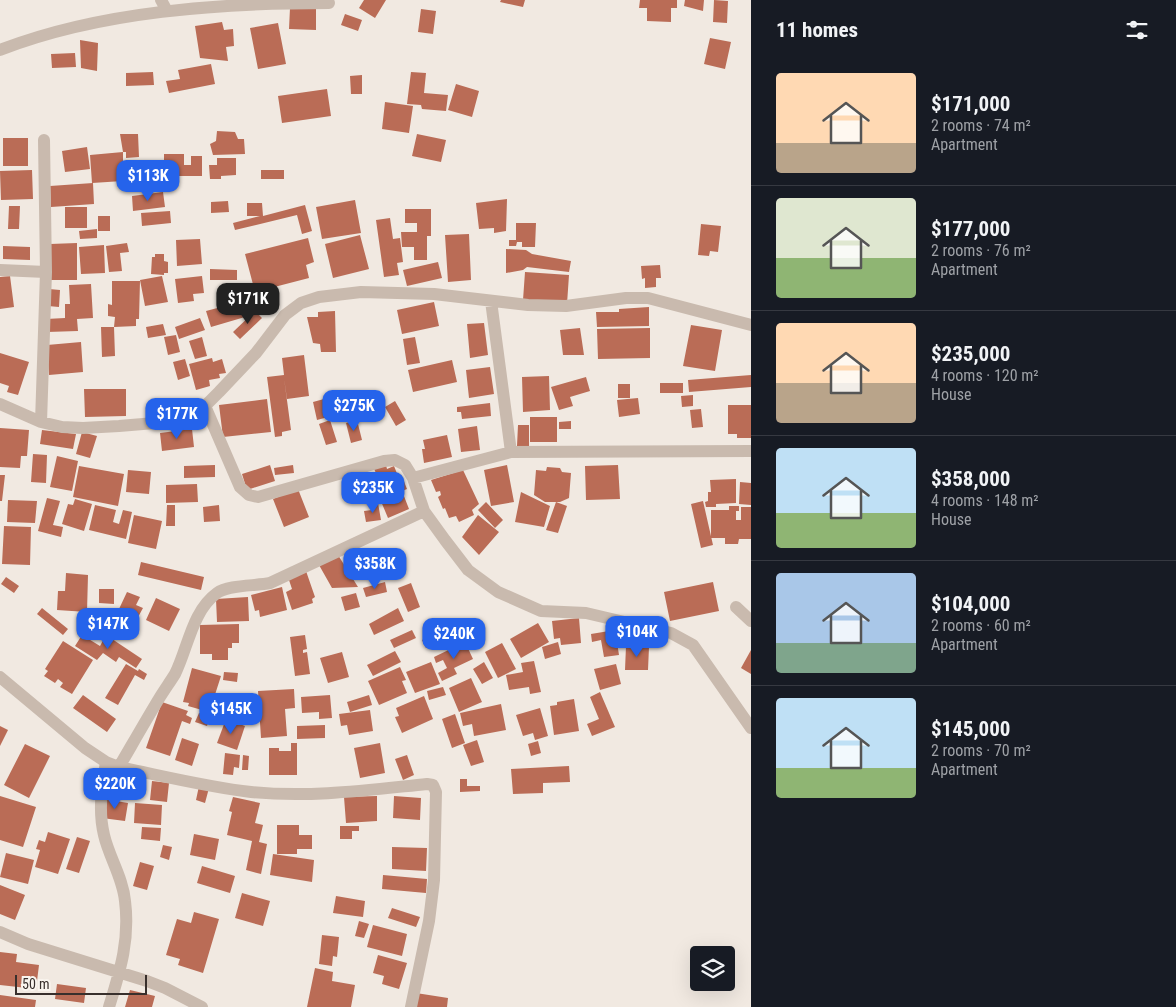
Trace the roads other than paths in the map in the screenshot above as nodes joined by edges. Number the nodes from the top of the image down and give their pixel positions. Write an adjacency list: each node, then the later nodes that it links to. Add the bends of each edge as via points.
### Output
1 (161, 0): 4 (street)
2 (329, 3): 3 (street)
3 (217, 4): 4 (street)
4 (168, 12): 5 (street, via 80,25)
5 (0, 50)
6 (44, 140): 8 (street)
7 (0, 270): 8 (street)
8 (46, 272): 13 (street)
9 (491, 301): 10 (street, via 566,306 648,298); 12 (street, via 434,294 361,292 319,297 301,303 285,315 256,353); 15 (street)
10 (751, 325)
11 (0, 404): 13 (street)
12 (205, 406): 13 (street, via 187,418 167,422 83,428); 16 (street, via 240,487 249,495 258,498 384,461 395,460 405,465)
13 (41, 422)
14 (751, 451): 15 (street)
15 (512, 452): 16 (street)
16 (413, 478): 17 (street)
17 (424, 511): 21 (street, via 468,570 498,592 541,611 586,613 670,633 693,645); 23 (street, via 270,583 217,593 208,601 192,627 174,674)
18 (736, 608): 19 (street)
19 (751, 621)
20 (2, 683): 22 (street)
21 (751, 728)
22 (106, 762): 23 (street); 25 (street, via 100,802 104,835 123,892 127,917 126,948)
23 (119, 767): 29 (street, via 251,792 323,795 433,786 436,792 434,880)
24 (0, 932): 25 (street)
25 (119, 973): 26 (street, via 147,981); 27 (street)
26 (181, 1002): 28 (street)
27 (109, 1007)
28 (202, 1007)
29 (411, 1007)

